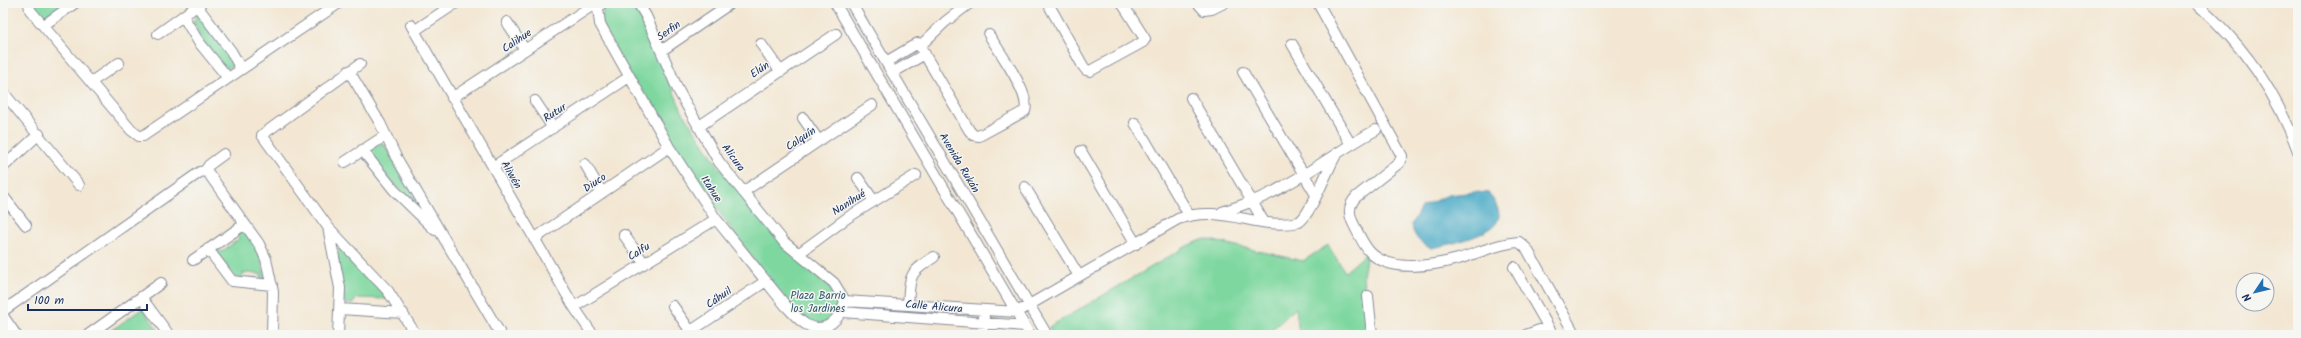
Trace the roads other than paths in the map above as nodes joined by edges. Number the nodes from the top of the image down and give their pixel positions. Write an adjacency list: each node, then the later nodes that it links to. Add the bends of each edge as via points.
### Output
1 (29, 3): 23 (street, via 30,10)
2 (75, 3): 23 (street)
3 (339, 3): 35 (street)
4 (456, 3): 44 (street, Aliwén, via 412,28)
5 (596, 3): 30 (street, Calihue)
6 (602, 3): 40 (street, Itahue, via 598,8 600,24)
7 (638, 3): 31 (street, Alicura)
8 (731, 3): 31 (street, Serfin)
9 (835, 3): 22 (street)
10 (850, 3): 20 (street, Avenida Rukán)
11 (970, 3): 29 (street, via 945,22)
12 (1122, 3): 18 (street, via 1145,39 1090,71 1083,66)
13 (1198, 3): 14 (street, via 1204,10)
14 (1224, 3)
15 (1318, 3): 134 (street, via 1402,156 1399,163 1356,197 1351,204 1350,217 1369,252 1390,265 1411,265 1457,259 1509,242 1519,242 1527,248)
16 (2196, 3): 60 (street, via 2227,33 2255,67 2278,104)
17 (195, 5): 19 (street); 35 (street, via 231,51)
18 (1050, 7)
19 (183, 16): 24 (street); 41 (street)
20 (858, 16): 22 (street); 32 (street, Avenida Rukán)
21 (507, 22): 30 (street)
22 (847, 22): 68 (street)
23 (44, 25): 42 (street)
24 (158, 34)
25 (836, 34): 36 (street, Elún)
26 (989, 34): 29 (street, via 1023,92 1027,105 1025,111 979,136 973,135 969,130)
27 (762, 44): 36 (street)
28 (1292, 44): 56 (street)
29 (921, 48): 32 (street); 39 (street)
30 (525, 50): 44 (street, Calihue)
31 (661, 51): 50 (street, Alicura)
32 (886, 62): 39 (street, Avenida Rukán)
33 (119, 63): 42 (street)
34 (360, 64): 37 (street)
35 (241, 69): 41 (street)
36 (780, 71): 50 (street, Elún)
37 (349, 72): 54 (street); 87 (street, via 262,134)
38 (1244, 72): 71 (street)
39 (892, 73): 63 (street, Avenida Rukán)
40 (629, 76): 51 (street, Rutur); 57 (street, Itahue)
41 (228, 78): 42 (street, via 143,136 134,133)
42 (91, 82)
43 (3, 92): 53 (street)
44 (452, 98): 67 (street, Aliwén)
45 (1191, 98): 80 (street)
46 (535, 101): 51 (street)
47 (872, 105): 55 (street, Calquín)
48 (803, 118): 55 (street)
49 (1135, 123): 82 (street)
50 (698, 127): 75 (street, Alicura, via 719,162)
51 (553, 128): 67 (street, Rutur)
52 (1376, 130): 56 (street)
53 (38, 134): 66 (street); 73 (street)
54 (386, 134): 58 (street); 89 (street, via 396,157)
55 (819, 141): 75 (street, Calquín)
56 (1350, 143): 61 (street)
57 (669, 147): 76 (street, Diuco); 83 (street, Itahue)
58 (362, 150): 64 (street); 89 (street, via 394,190)
59 (1080, 151): 91 (street)
60 (2298, 151)
61 (1337, 153): 71 (street); 77 (street)
62 (224, 154): 69 (street, via 208,165)
63 (944, 160): 68 (street); 105 (street, Avenida Rukán)
64 (345, 162)
65 (585, 164): 76 (street)
66 (3, 167)
67 (493, 167): 90 (street, Aliwén)
68 (932, 167): 113 (street)
69 (205, 171): 85 (street); 111 (street, via 200,172)
70 (916, 175): 79 (street, Nanihué)
71 (1304, 175): 77 (street); 80 (street)
72 (858, 178): 79 (street)
73 (78, 186)
74 (1025, 187): 98 (street)
75 (743, 192): 93 (street, Alicura, via 766,222)
76 (602, 193): 90 (street, Diuco)
77 (1316, 195): 84 (street, via 1309,212 1299,222)
78 (3, 196): 86 (street)
79 (874, 201): 93 (street, Nanihué)
80 (1252, 202): 81 (street); 84 (street)
81 (1220, 213): 82 (street); 84 (street)
82 (1189, 215): 91 (street)
83 (716, 219): 96 (street, Calfu); 99 (street, Itahue)
84 (1264, 222)
85 (245, 224): 92 (street); 101 (street, via 263,250)
86 (26, 225)
87 (328, 227): 109 (street, via 338,275); 114 (street, via 376,276)
88 (624, 235): 96 (street)
89 (443, 237): 127 (street)
90 (534, 239): 108 (street, Aliwén)
91 (1136, 244): 98 (street)
92 (208, 249): 95 (street); 101 (street, via 232,281)
93 (798, 254): 104 (street, Alicura, via 834,283)
94 (934, 257): 107 (street, via 917,268 910,278)
95 (193, 260)
96 (644, 263): 108 (street, Calfu)
97 (1514, 267): 119 (street)
98 (1079, 276): 105 (street)
99 (766, 281): 118 (street, Itahue, via 798,319); 120 (street, Cáhuil)
100 (161, 283): 103 (street)
101 (272, 285): 124 (street)
102 (1368, 296): 132 (street)
103 (141, 297): 122 (street); 123 (street)
104 (845, 301): 107 (street, Calle Alicura); 112 (street)
105 (1030, 305): 113 (street); 131 (street, Avenida Rukán)
106 (673, 306): 120 (street)
107 (908, 306): 110 (street, Calle Alicura)
108 (574, 307): 128 (street, Aliwén)
109 (340, 309): 114 (street); 125 (street)
110 (984, 310): 113 (street, Calle Alicura); 116 (street)
111 (3, 312)
112 (842, 312): 116 (street, Calle Alicura); 118 (street, Itahue, via 834,322)
113 (1017, 312): 117 (street)
114 (403, 313): 126 (street)
115 (3, 316): 121 (street)
116 (983, 323): 117 (street, Calle Alicura); 129 (street)
117 (1025, 326): 130 (street)
118 (815, 331)
119 (1551, 331): 133 (street)
120 (688, 333)
121 (16, 335)
122 (88, 335)
123 (169, 335)
124 (272, 335)
125 (338, 335)
126 (416, 335)
127 (501, 335)
128 (593, 335)
129 (982, 335)
130 (1030, 335)
131 (1047, 335)
132 (1372, 335)
133 (1526, 335)
134 (1575, 335)

